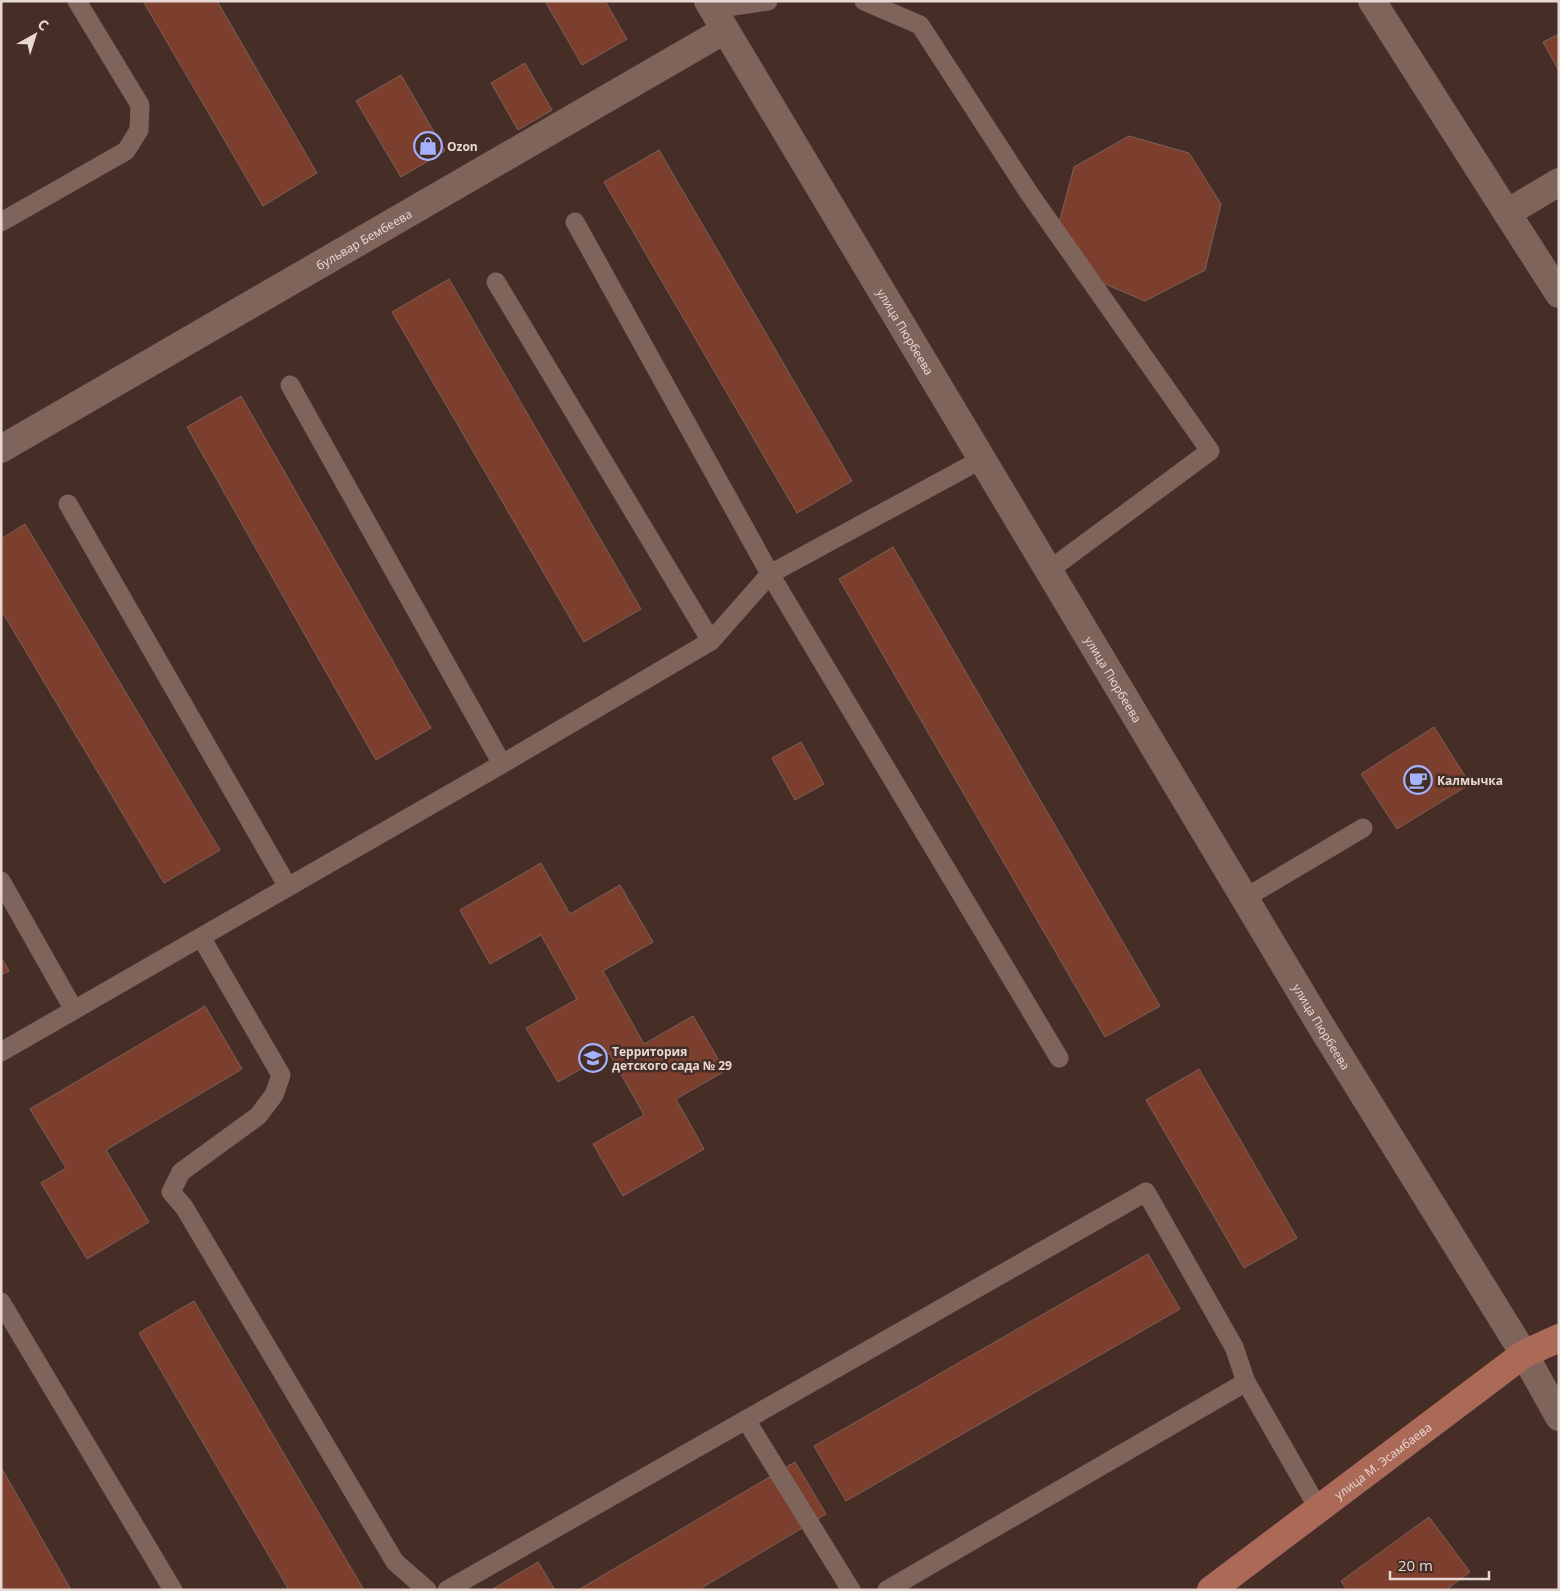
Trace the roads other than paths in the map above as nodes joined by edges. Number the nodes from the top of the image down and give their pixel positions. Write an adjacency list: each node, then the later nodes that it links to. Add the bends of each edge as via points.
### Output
1 (77, 1): 8 (lane, via 140,104 139,130 126,150)
2 (768, 1): 5 (lane)
3 (864, 1): 16 (lane, via 920,25 1029,194 1210,451)
4 (1372, 1): 7 (main road)
5 (715, 13): 13 (main road, бульвар Бембеева); 14 (main road, улица Пюрбеева)
6 (1559, 182): 7 (main road)
7 (1507, 214): 11 (main road)
8 (1, 222)
9 (575, 222): 17 (lane)
10 (496, 282): 18 (lane)
11 (1559, 294)
12 (290, 385): 19 (lane)
13 (1, 449)
14 (982, 459): 16 (main road, улица Пюрбеева); 17 (lane)
15 (68, 504): 22 (lane)
16 (1048, 571): 23 (main road, улица Пюрбеева)
17 (770, 574): 18 (lane); 27 (lane)
18 (711, 641): 19 (lane)
19 (502, 764): 22 (lane)
20 (1363, 828): 23 (lane)
21 (1, 881): 25 (lane)
22 (288, 887): 24 (lane)
23 (1245, 898): 30 (main road, улица Пюрбеева)
24 (200, 937): 25 (lane); 36 (lane, via 282,1075 274,1096 258,1116 180,1172 171,1192 184,1207 395,1562)
25 (74, 1010): 26 (lane)
26 (1, 1052)
27 (1059, 1058)
28 (1, 1302): 35 (lane)
29 (1559, 1338): 30 (main road, улица М. Эсамбаева)
30 (1524, 1354): 32 (main road, улица Пюрбеева); 34 (main road, улица М. Эсамбаева)
31 (1246, 1382): 33 (lane, via 1234,1347 1146,1192); 34 (lane); 39 (lane)
32 (1559, 1417)
33 (746, 1420): 37 (lane); 38 (lane)
34 (1318, 1508): 40 (main road, улица М. Эсамбаева)
35 (172, 1590)
36 (426, 1590)
37 (447, 1590)
38 (851, 1590)
39 (887, 1590)
40 (1212, 1590)

